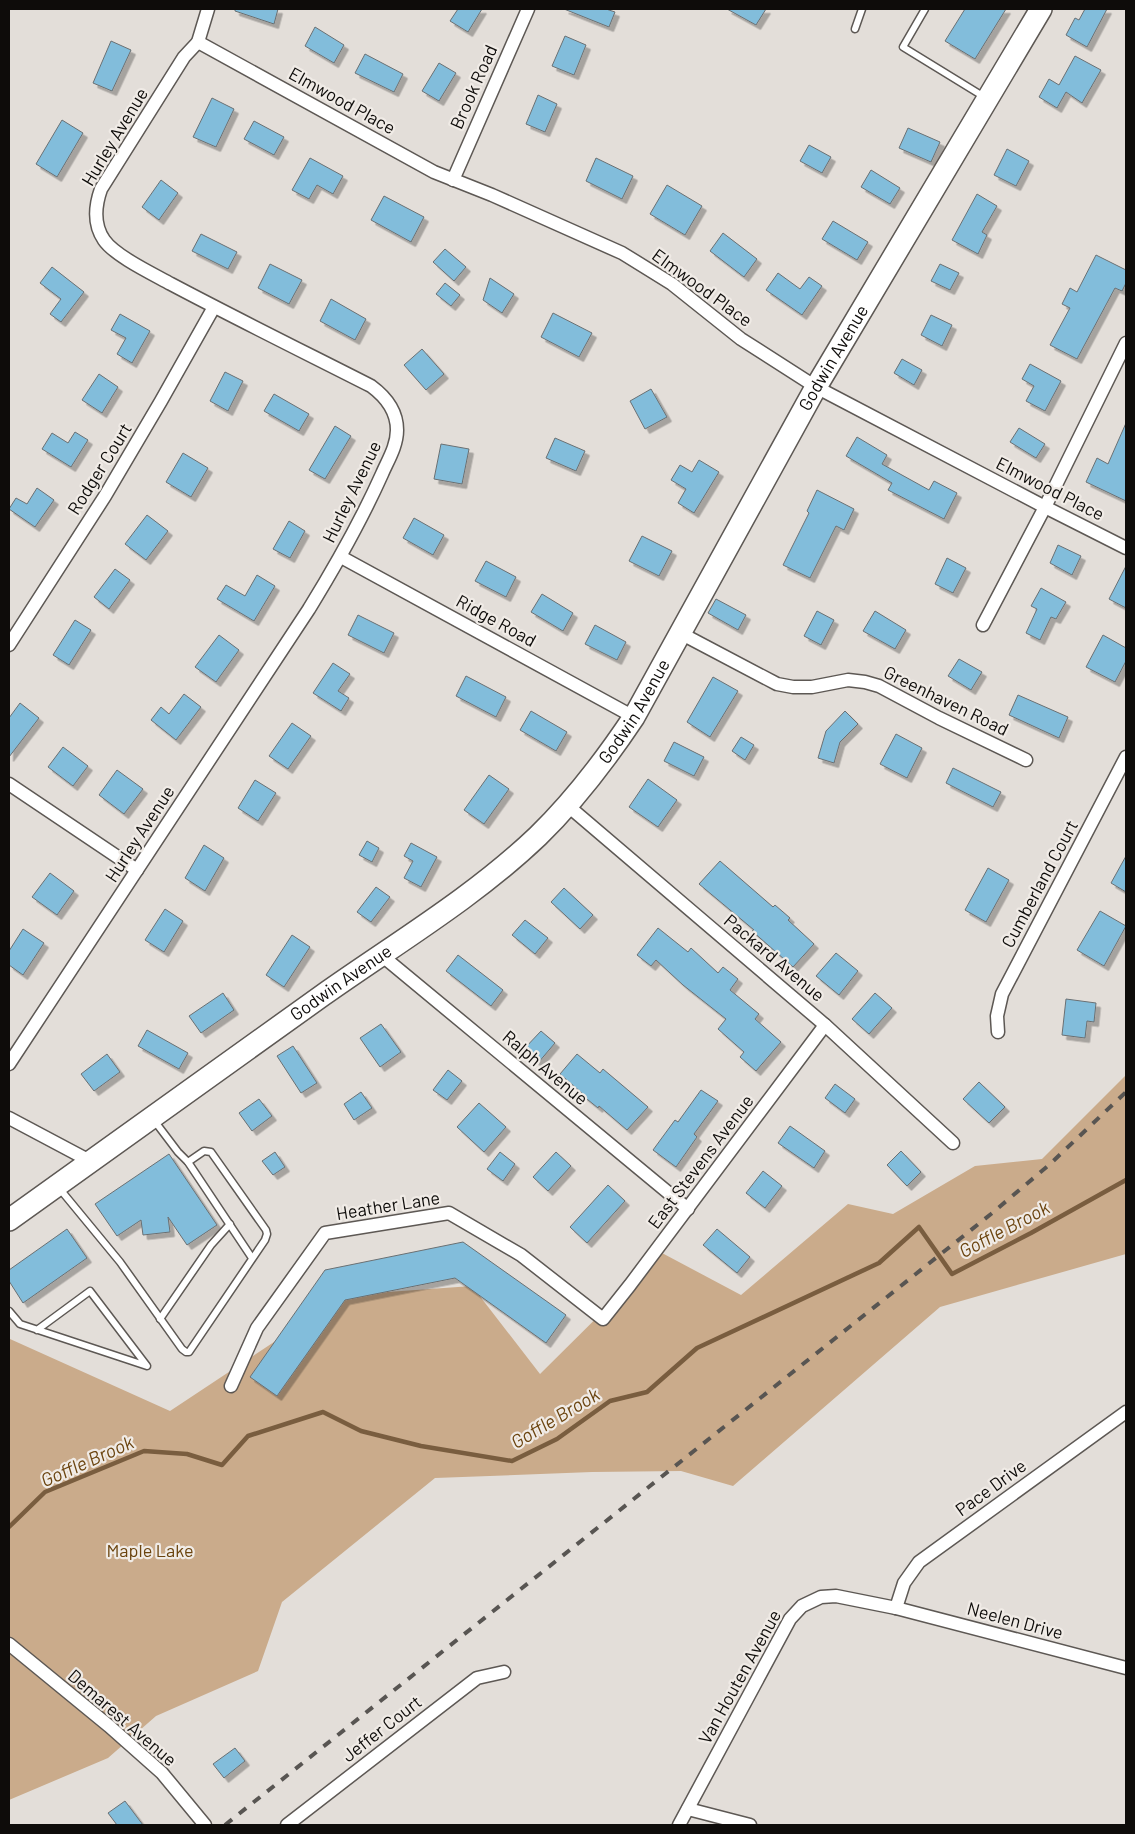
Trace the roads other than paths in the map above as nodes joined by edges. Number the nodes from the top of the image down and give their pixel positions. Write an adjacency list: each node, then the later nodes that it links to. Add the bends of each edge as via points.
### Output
1 (208, 9): 7 (street, Hurley Avenue)
2 (528, 9): 9 (street, Brook Road)
3 (862, 9): 6 (lane)
4 (925, 9): 8 (lane, via 903,47)
5 (1041, 9): 8 (main road, Godwin Avenue)
6 (855, 29)
7 (198, 42): 9 (street, Elmwood Place); 10 (street, Hurley Avenue, via 184,57 101,189 96,202 96,216 98,228 113,250)
8 (988, 99): 12 (main road, Godwin Avenue)
9 (453, 180): 12 (street, Elmwood Place, via 492,194 622,253 672,284 741,339)
10 (214, 307): 15 (street, Hurley Avenue, via 371,386 390,405 396,418 395,445); 18 (street, Rodger Court, via 105,496)
11 (1126, 343): 13 (street)
12 (816, 387): 13 (street, Elmwood Place); 17 (main road, Godwin Avenue)
13 (1045, 507): 14 (street, Elmwood Place); 16 (street)
14 (1126, 548)
15 (341, 556): 19 (street, Ridge Road); 24 (street, Hurley Avenue)
16 (983, 625)
17 (682, 634): 19 (main road, Godwin Avenue); 21 (street, Greenhaven Road, via 777,684 812,687 848,680 879,686)
18 (9, 645)
19 (634, 716): 23 (main road, Godwin Avenue, via 610,753)
20 (1126, 757): 27 (street, Cumberland Court, via 1002,994 997,1016)
21 (1026, 760)
22 (9, 784): 24 (street)
23 (568, 805): 25 (main road, Godwin Avenue, via 496,873 449,909); 26 (street, Packard Avenue)
24 (137, 870): 28 (street, Hurley Avenue)
25 (380, 954): 29 (main road, Godwin Avenue); 35 (street, Ralph Avenue)
26 (825, 1025): 31 (street, Packard Avenue); 35 (street, East Stevens Avenue)
27 (998, 1032)
28 (9, 1064)
29 (152, 1117): 32 (main road, Godwin Avenue); 33 (lane)
30 (9, 1118): 32 (street)
31 (953, 1143)
32 (90, 1161): 34 (main road, Godwin Avenue)
33 (188, 1162): 37 (lane); 38 (lane, via 204,1151 211,1152 266,1230 265,1240)
34 (56, 1185): 36 (main road, Godwin Avenue); 40 (lane, via 120,1262)
35 (688, 1209): 41 (street, East Stevens Avenue)
36 (9, 1220)
37 (230, 1224): 38 (lane); 40 (lane, via 211,1245)
38 (252, 1258): 40 (lane, via 191,1350 184,1351)
39 (9, 1311): 42 (lane, via 20,1324)
40 (160, 1319)
41 (603, 1319): 43 (street, Heather Lane, via 521,1255 449,1213 325,1233 258,1328)
42 (37, 1330): 42 (lane, via 74,1342 147,1366 90,1291)
43 (231, 1386)
44 (1126, 1412): 45 (street, Pace Drive, via 919,1562 904,1583)
45 (896, 1608): 47 (street, Neelen Drive); 49 (street, Van Houten Avenue, via 836,1596 821,1597 802,1606 790,1619)
46 (9, 1644): 50 (street, Demarest Avenue, via 162,1773)
47 (1126, 1668)
48 (504, 1672): 51 (street, Jeffer Court, via 477,1678)
49 (688, 1809): 52 (street, Van Houten Avenue); 53 (street)
50 (205, 1825)
51 (287, 1825)
52 (679, 1825)
53 (750, 1825)

